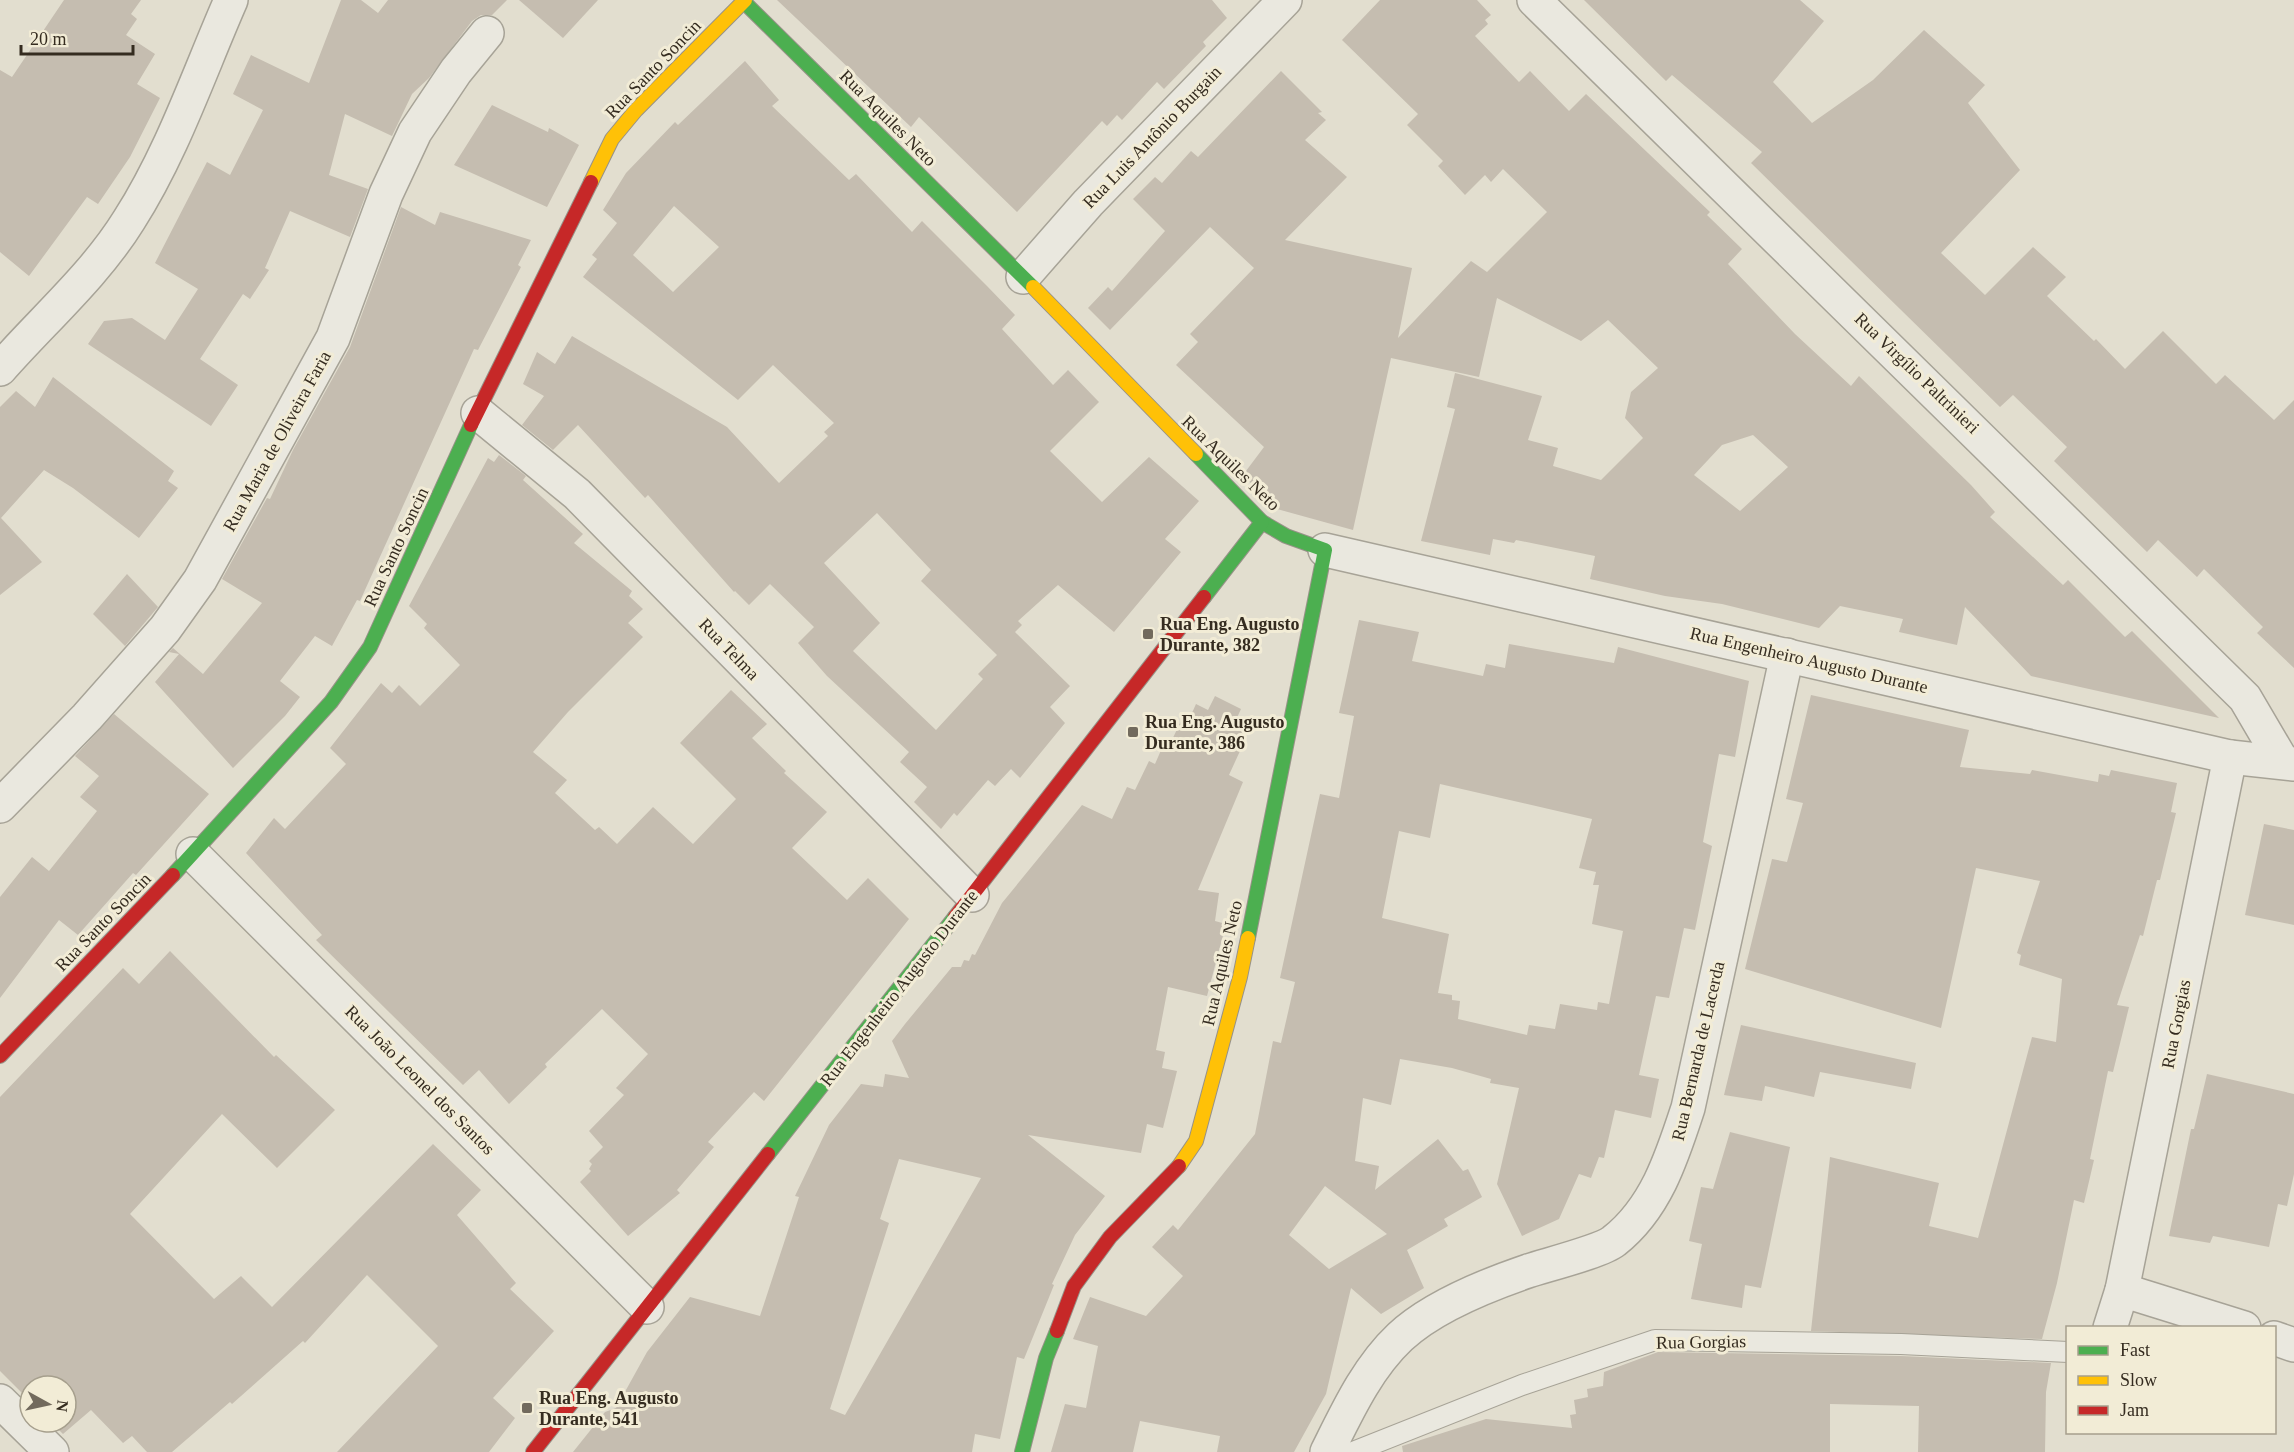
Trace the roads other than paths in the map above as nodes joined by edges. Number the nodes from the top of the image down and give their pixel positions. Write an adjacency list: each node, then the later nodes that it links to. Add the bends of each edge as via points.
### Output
1 (231, 0): 7 (street, via 152,182 129,222 101,260)
2 (1285, 0): 6 (street, Rua Luis Antônio Burgain, via 1088,203)
3 (1534, 0): 13 (street, Rua Virgílio Paltrinieri, via 2245,698)
4 (745, 1): 6 (street, Rua Aquiles Neto); 8 (street, Rua Santo Soncin, via 636,110 612,140)
5 (487, 33): 14 (street, Rua Maria de Oliveira Faria, via 415,132 386,194 333,338 201,580 157,638 87,717)
6 (1023, 278): 9 (street, Rua Aquiles Neto)
7 (0, 369)
8 (478, 413): 15 (street, Rua Santo Soncin, via 355,672); 16 (street, Rua Telma, via 578,494)
9 (1262, 522): 10 (street, Rua Aquiles Neto, via 1286,536); 16 (street, Rua Engenheiro Augusto Durante)
10 (1325, 550): 11 (street, Rua Engenheiro Augusto Durante); 28 (street, Rua Aquiles Neto, via 1240,977 1196,1141 1176,1171 1110,1237 1074,1286 1046,1358)
11 (1787, 655): 12 (street, Rua Engenheiro Augusto Durante); 29 (street, Rua Bernarda de Lacerda, via 1688,1108 1670,1163 1642,1214 1612,1243 1492,1283 1425,1318 1400,1337 1365,1380)
12 (2230, 757): 13 (street, Rua Engenheiro Augusto Durante); 18 (street, Rua Gorgias)
13 (2288, 763)
14 (0, 806)
15 (193, 854): 17 (street, Rua Santo Soncin); 19 (street, Rua João Leonel dos Santos)
16 (972, 895): 19 (street, Rua Engenheiro Augusto Durante)
17 (0, 1056)
18 (2122, 1290): 20 (street, Rua Gorgias); 21 (street)
19 (647, 1307): 27 (street, Rua Engenheiro Augusto Durante)
20 (2111, 1326)
21 (2238, 1326)
22 (2276, 1339): 23 (street)
23 (2294, 1345)
24 (2066, 1352): 30 (lane, Rua Gorgias, via 1901,1344 1655,1340 1522,1385)
25 (0, 1401): 26 (street)
26 (52, 1452)
27 (533, 1452)
28 (1022, 1452)
29 (1327, 1452)
30 (1353, 1452)

